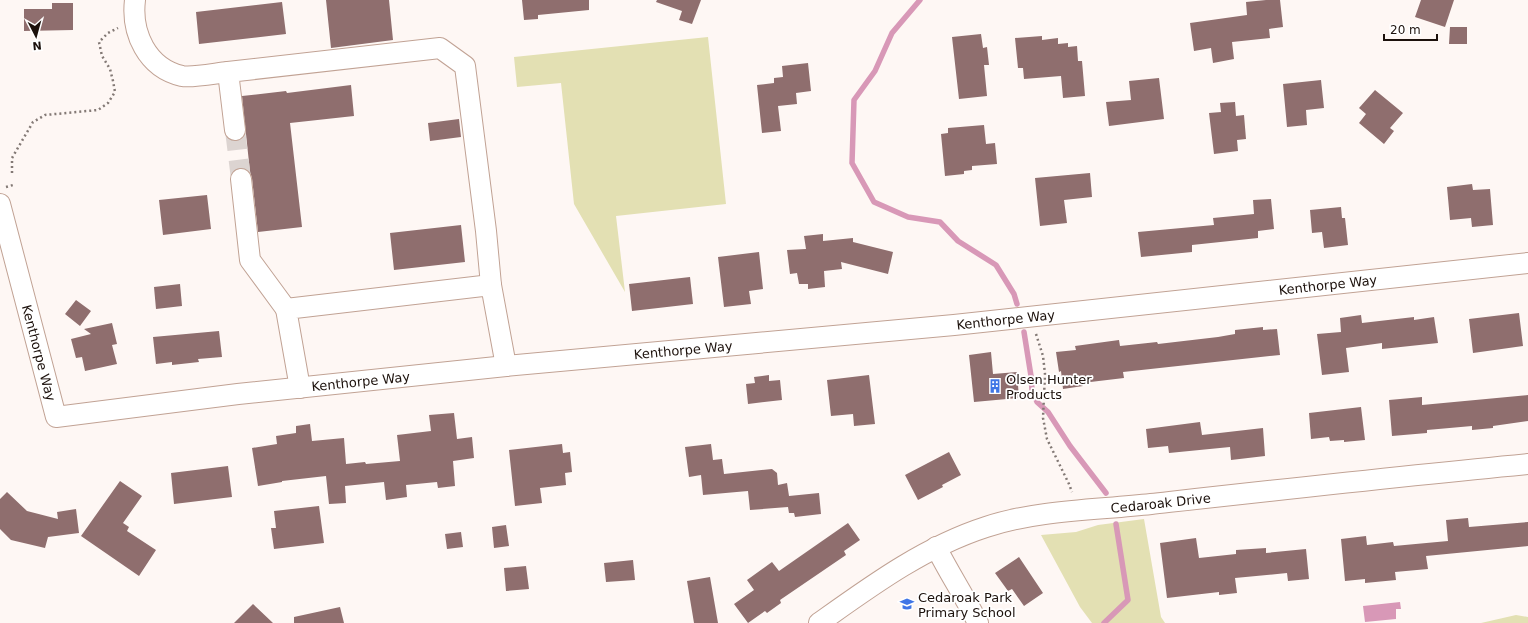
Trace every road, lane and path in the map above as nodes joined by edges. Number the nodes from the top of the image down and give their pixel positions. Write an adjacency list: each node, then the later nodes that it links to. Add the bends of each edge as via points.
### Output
1 (134, 9): 2 (street, via 145,51 163,70 183,76); 4 (path, via 99,42 102,56 110,69 115,92 108,103 98,110 45,115 33,122 12,158)
2 (228, 72): 3 (street); 8 (street, via 440,48 465,66)
3 (235, 130)
4 (12, 173)
5 (241, 179): 9 (street, via 250,260)
6 (0, 204): 12 (street, Kenthorpe Way, via 56,417)
7 (1528, 263): 10 (street, Kenthorpe Way)
8 (491, 285): 9 (street); 11 (street)
9 (286, 308): 12 (street)
10 (1030, 317): 11 (street, Kenthorpe Way); 14 (path, via 1043,356 1043,418 1047,439 1070,484)
11 (506, 366): 12 (street, Kenthorpe Way)
12 (300, 388)
13 (1528, 464): 14 (street, Cedaroak Drive)
14 (1074, 511): 15 (street, Cedaroak Drive, via 986,526)
15 (936, 547): 16 (street, Cedaroak Drive, via 871,586); 17 (street)
16 (819, 623)
17 (978, 623)

